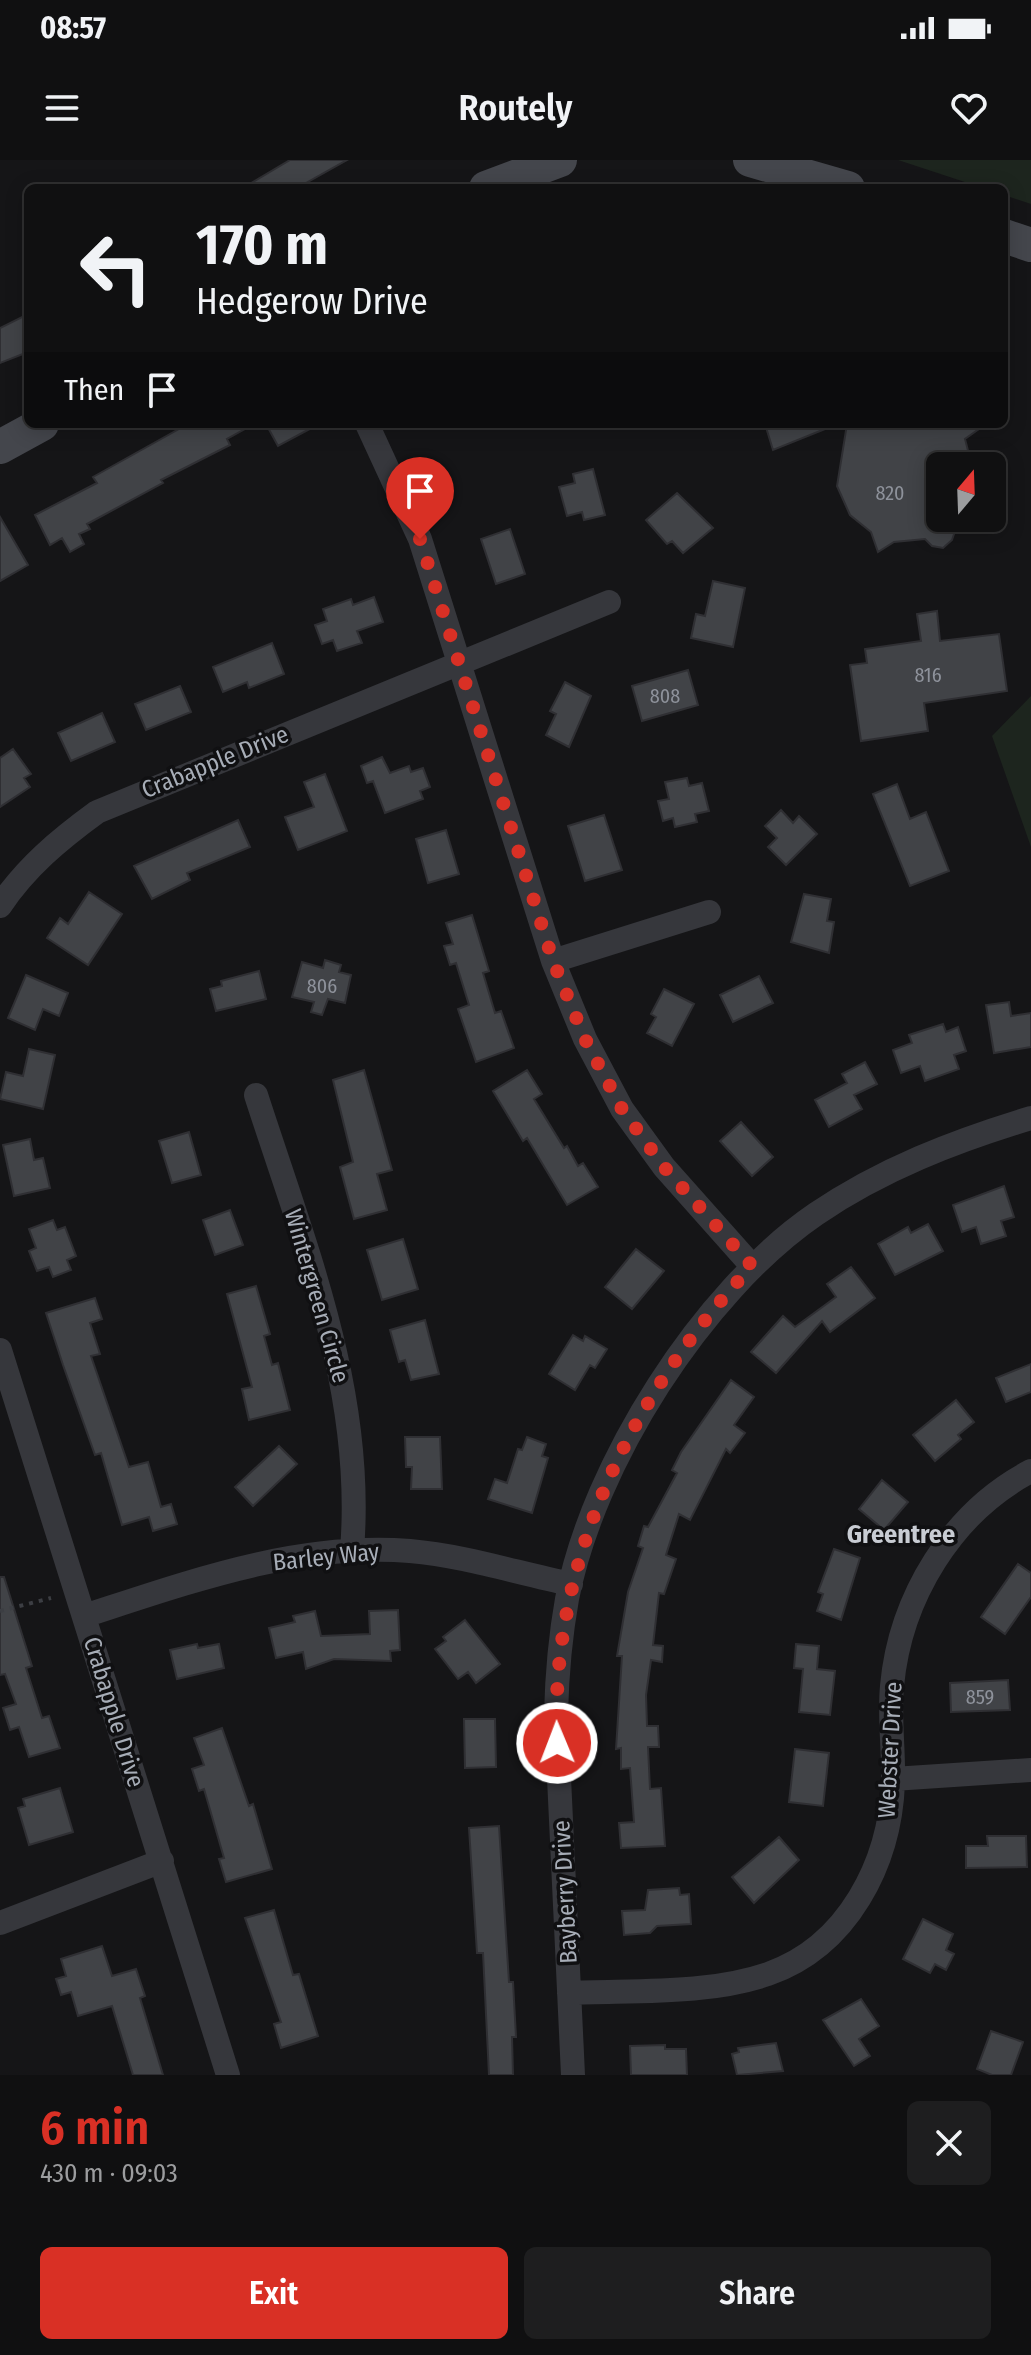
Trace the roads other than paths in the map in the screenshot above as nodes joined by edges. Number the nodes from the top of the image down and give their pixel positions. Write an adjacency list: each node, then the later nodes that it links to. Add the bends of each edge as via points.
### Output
1 (502, 160): 5 (main road)
2 (560, 160): 6 (main road)
3 (750, 160): 7 (main road)
4 (802, 160): 8 (main road)
5 (469, 184)
6 (497, 184)
7 (834, 184)
8 (864, 184)
9 (1008, 237): 10 (main road)
10 (1031, 245)
11 (35, 428): 13 (main road)
12 (369, 428): 15 (street, via 420,539)
13 (0, 447)
14 (609, 602): 15 (street, Crabapple Drive)
15 (459, 662): 16 (street, Crabapple Drive, via 97,812 18,879); 18 (street)
16 (0, 906)
17 (709, 912): 18 (street)
18 (553, 961): 21 (street, via 622,1109 664,1167)
19 (256, 1095): 24 (street, Wintergreen Circle, via 334,1337 354,1471)
20 (1031, 1118): 21 (street, Bayberry Drive, via 959,1140 880,1175 815,1215)
21 (752, 1266): 25 (street, Bayberry Drive, via 695,1333 647,1404 620,1452)
22 (0, 1350): 26 (street, Crabapple Drive)
23 (1031, 1471): 28 (street, Webster Drive, via 1009,1482 954,1533 918,1592 892,1684)
24 (352, 1550): 25 (street, Barley Way, via 486,1561); 26 (street, Barley Way, via 288,1557)
25 (571, 1584): 31 (street, Bayberry Drive, via 558,1657 556,1714)
26 (84, 1616): 29 (street, Crabapple Drive)
27 (1031, 1770): 28 (street)
28 (893, 1779): 31 (street, Webster Drive, via 882,1854 864,1891 843,1921 798,1961 737,1982)
29 (162, 1861): 30 (street); 32 (street, Crabapple Drive)
30 (0, 1923)
31 (569, 1993): 33 (street, Bayberry Drive)
32 (228, 2075)
33 (573, 2075)

